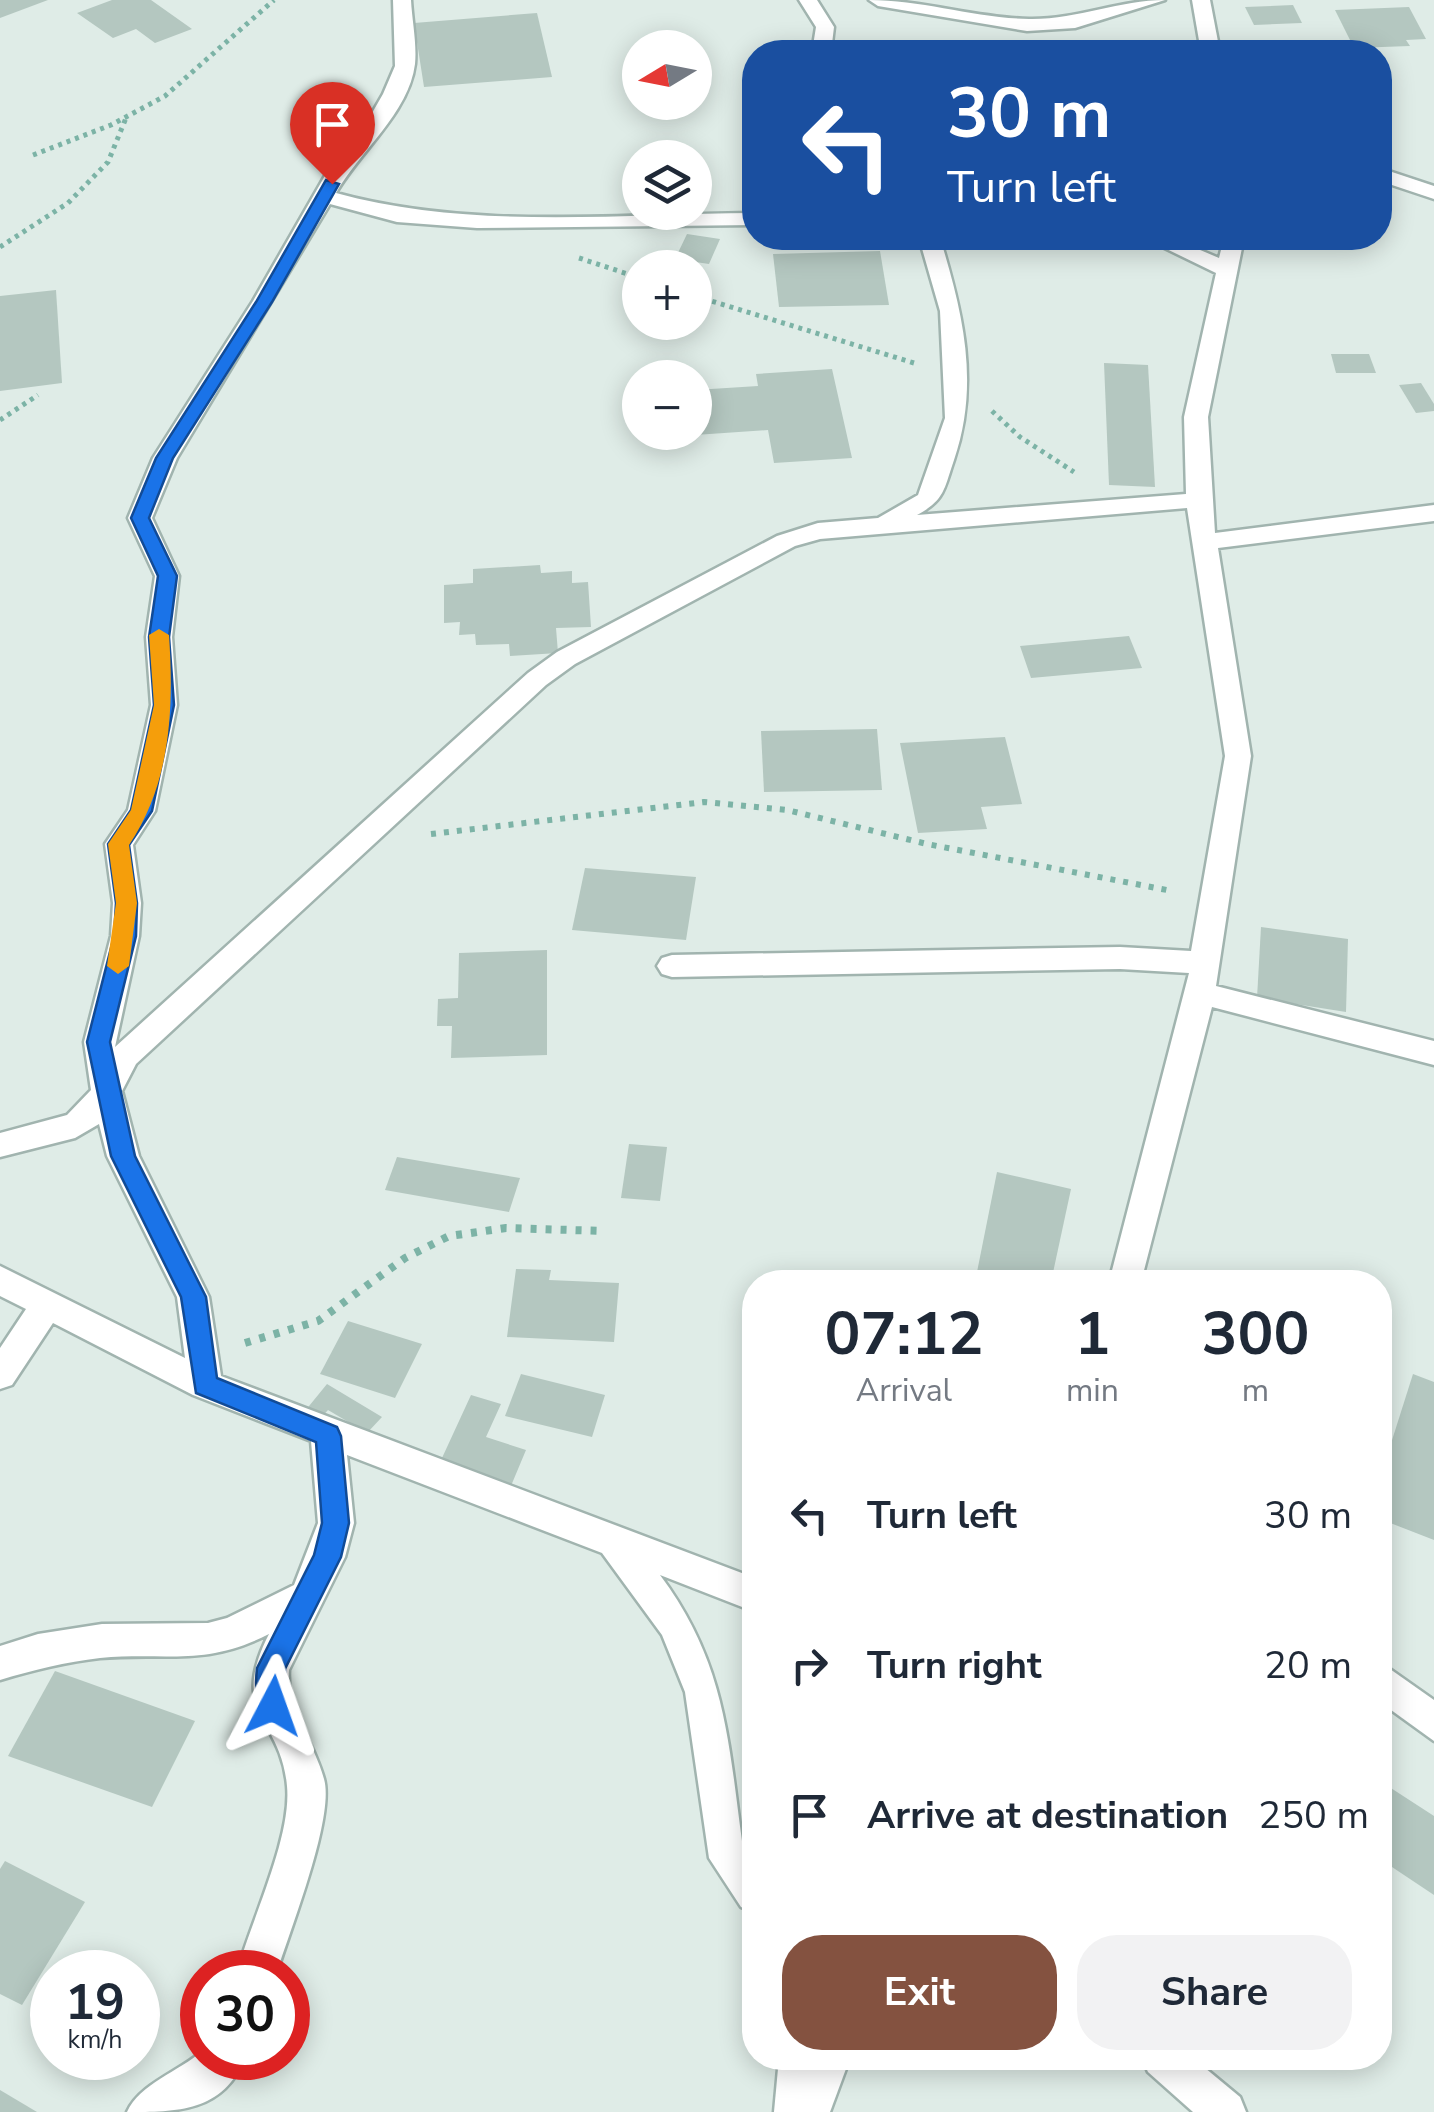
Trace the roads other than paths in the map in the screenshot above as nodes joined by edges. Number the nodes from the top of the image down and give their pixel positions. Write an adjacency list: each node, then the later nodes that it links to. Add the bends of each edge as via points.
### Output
1 (402, 0): 10 (street, via 405,66 377,123)
2 (808, 0): 6 (street, via 825,28)
3 (878, 0): 4 (street, via 1051,25)
4 (1156, 0)
5 (1201, 0): 7 (street)
6 (824, 40)
7 (1209, 40)
8 (1392, 178): 9 (street)
9 (1434, 193)
10 (324, 196): 11 (street, via 397,216 477,222); 23 (street, via 164,458 140,518 167,576 159,637 164,705 142,811 118,844 125,936 99,1042)
11 (742, 220)
12 (933, 250): 18 (street, via 951,311 957,418 928,499)
13 (1182, 250): 15 (street)
14 (1231, 250): 15 (street)
15 (1226, 270): 16 (street, via 1196,416)
16 (1198, 500): 18 (street); 19 (street)
17 (1434, 513): 19 (street)
18 (876, 526): 23 (street, via 786,541 566,658 125,1056)
19 (1206, 542): 21 (street, via 1238,756)
20 (672, 966): 21 (street, via 1120,958)
21 (1202, 978): 22 (street); 25 (street)
22 (1434, 1054)
23 (107, 1094): 24 (street, via 86,1121 68,1131); 29 (street, via 123,1156 193,1297)
24 (0, 1145)
25 (1128, 1270)
26 (0, 1280): 27 (street)
27 (46, 1307): 28 (street); 29 (street)
28 (0, 1376)
29 (205, 1385): 30 (street)
30 (328, 1436): 31 (street); 33 (street, via 336,1523 327,1557)
31 (616, 1543): 32 (street); 37 (street, via 676,1625 703,1692 723,1840)
32 (742, 1590)
33 (304, 1598): 34 (street, via 208,1640 102,1641); 38 (street, via 271,1668 269,1689 306,1781 306,1810)
34 (0, 1664)
35 (1392, 1689): 36 (street)
36 (1434, 1722)
37 (742, 1876)
38 (264, 1950)
39 (798, 2070): 44 (street)
40 (826, 2070): 45 (street)
41 (1176, 2070): 46 (street)
42 (200, 2080): 43 (street)
43 (148, 2112)
44 (795, 2112)
45 (810, 2112)
46 (1226, 2112)

